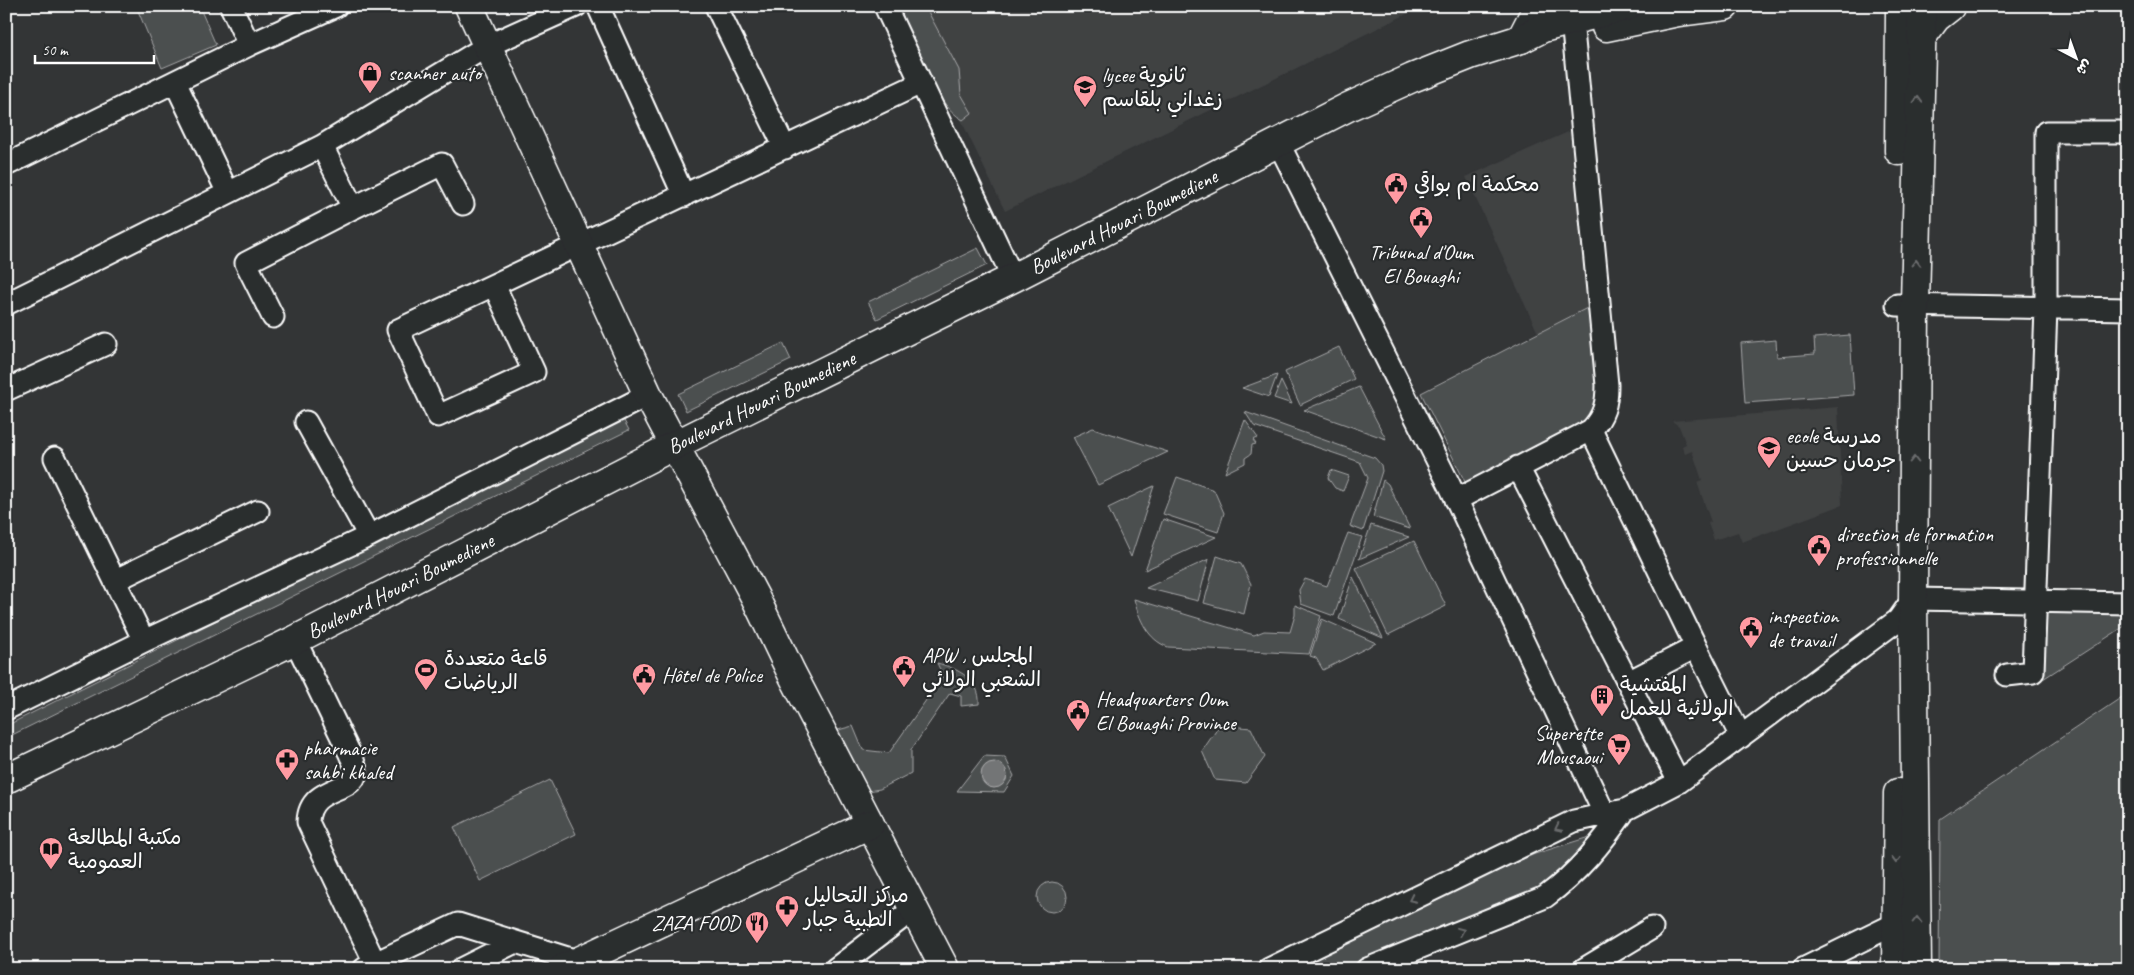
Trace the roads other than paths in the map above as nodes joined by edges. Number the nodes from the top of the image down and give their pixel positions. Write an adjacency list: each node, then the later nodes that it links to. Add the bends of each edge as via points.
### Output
1 (231, 6): 17 (street)
2 (336, 6): 17 (street)
3 (469, 6): 18 (main road)
4 (576, 6): 18 (street)
5 (598, 6): 27 (street)
6 (716, 6): 24 (street)
7 (885, 6): 20 (street)
8 (1538, 6): 15 (main road)
9 (1725, 6): 14 (main road, Boulevard Houari Boumediene, via 1678,12)
10 (1950, 6): 11 (main road); 13 (main road); 16 (main road, via 1936,18)
11 (1958, 6)
12 (1621, 7): 14 (main road, Boulevard Houari Boumediene)
13 (1912, 8): 16 (main road); 34 (main road)
14 (1571, 17): 15 (main road, Boulevard Houari Boumediene); 42 (street, via 1607,385 1607,403 1601,419)
15 (1521, 39): 22 (main road, Boulevard Houari Boumediene, via 1412,78)
16 (1919, 41): 34 (main road, one-way to 16)
17 (249, 45): 19 (street)
18 (486, 46): 23 (street); 30 (main road)
19 (175, 82): 25 (street); 26 (street)
20 (921, 83): 24 (street); 31 (street)
21 (2128, 132): 35 (street, via 2046,132)
22 (1278, 142): 31 (main road, Boulevard Houari Boumediene); 46 (street)
23 (322, 146): 26 (street); 29 (street)
24 (784, 148): 27 (street)
25 (6, 165)
26 (227, 191): 33 (street)
27 (684, 196): 30 (street)
28 (463, 204): 29 (street, via 442,164)
29 (353, 208): 37 (street, via 246,263)
30 (580, 244): 32 (street); 40 (main road)
31 (1013, 278): 43 (main road, Boulevard Houari Boumediene)
32 (494, 285): 32 (street, via 398,330 438,416 534,372)
33 (6, 304)
34 (1906, 304): 35 (street); 52 (main road)
35 (2046, 308): 36 (street); 50 (street)
36 (2128, 309)
37 (273, 317)
38 (106, 344): 39 (street)
39 (6, 390)
40 (648, 395): 43 (main road); 48 (street)
41 (306, 422): 48 (street)
42 (1591, 430): 45 (street); 55 (street)
43 (675, 445): 53 (main road, Boulevard Houari Boumediene); 64 (main road)
44 (55, 458): 49 (street)
45 (1518, 466): 46 (street); 57 (street)
46 (1456, 500): 63 (street)
47 (258, 511): 49 (street)
48 (369, 536): 54 (street)
49 (116, 580): 54 (street)
50 (2036, 603): 51 (street); 52 (street); 56 (street, via 2033,672)
51 (2128, 603)
52 (1906, 610): 59 (street); 66 (main road, one-way to 66, via 1896,690); 79 (main road, one-way to 52)
53 (296, 640): 60 (main road, Boulevard Houari Boumediene); 70 (street, via 356,771 348,783 314,801 308,810 308,822)
54 (144, 641): 58 (street)
55 (1696, 647): 57 (street); 59 (street)
56 (2007, 675)
57 (1628, 682): 61 (street)
58 (6, 709)
59 (1740, 737): 61 (street)
60 (7, 776)
61 (1679, 782): 62 (street)
62 (1625, 810): 63 (street); 75 (street, one-way to 62, via 1545,897 1566,882 1599,847)
63 (1604, 813): 74 (street, one-way to 74, via 1574,821)
64 (870, 824): 65 (main road); 69 (main road)
65 (915, 908): 72 (street); 73 (main road)
66 (1895, 924): 77 (street); 78 (main road)
67 (1652, 928): 76 (street)
68 (515, 942): 69 (street); 70 (street, via 458,924); 71 (street)
69 (570, 965)
70 (369, 966)
71 (461, 969)
72 (835, 969)
73 (945, 969)
74 (1269, 969)
75 (1367, 969)
76 (1584, 969)
77 (1804, 969)
78 (1896, 969)
79 (1917, 969)

